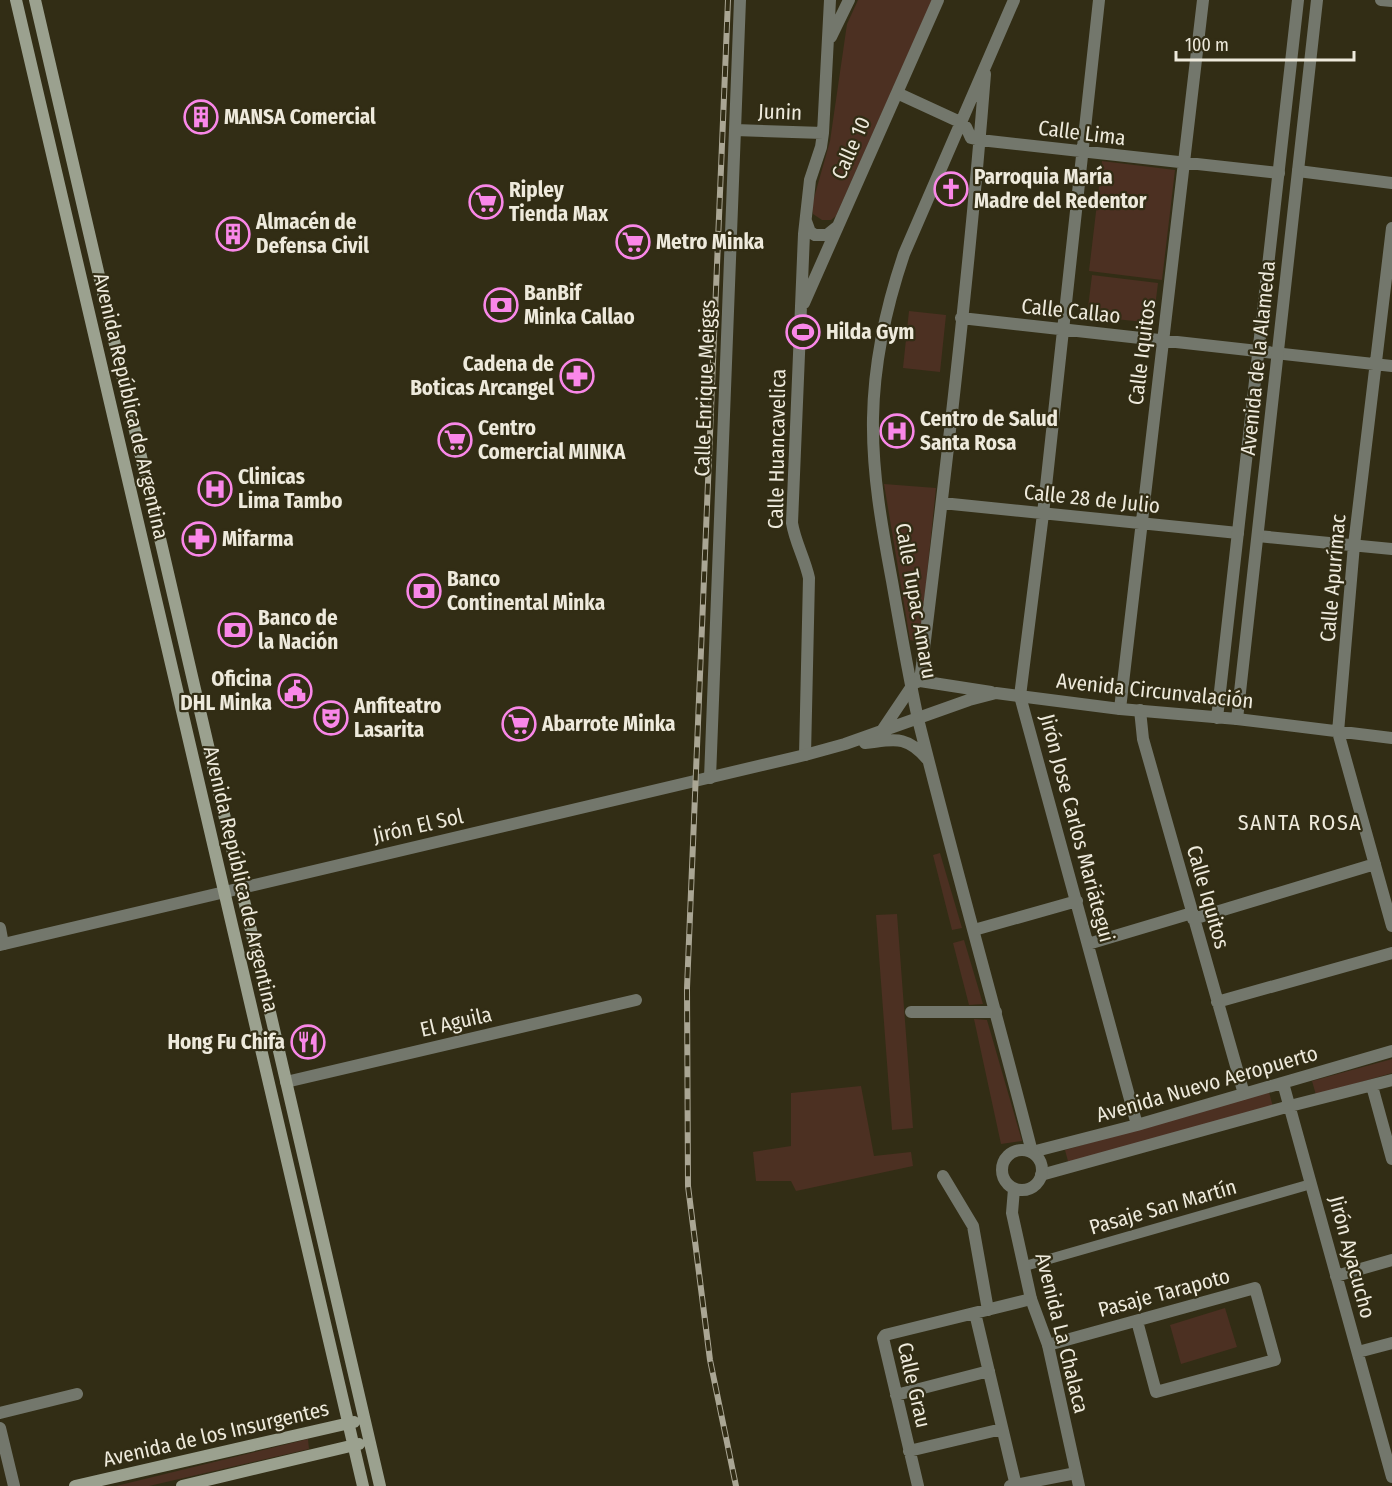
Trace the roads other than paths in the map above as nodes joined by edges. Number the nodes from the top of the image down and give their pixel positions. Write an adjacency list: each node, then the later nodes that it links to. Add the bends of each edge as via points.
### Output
1 (16, 0): 61 (main road, Avenida República de Argentina)
2 (34, 0): 60 (main road, Avenida República de Argentina)
3 (740, 0): 18 (street, Calle Enrique Meiggs)
4 (830, 0): 14 (street, Calle Huancavelica)
5 (849, 0): 14 (street)
6 (938, 0): 16 (street, Calle 10)
7 (1014, 0): 15 (street, Calle Tupac Amaru)
8 (1099, 0): 21 (street, Jirón Jose Carlos Mariátegui)
9 (1203, 0): 22 (street, Calle Iquitos)
10 (1298, 0): 24 (street, Avenida de la Alameda)
11 (1317, 0): 23 (street, Avenida de la Alameda)
12 (1381, 0): 13 (street)
13 (1392, 1)
14 (828, 43): 19 (street, Calle Huancavelica)
15 (986, 63): 17 (street, Calle Tupac Amaru); 20 (street, Calle Tupac Amaru)
16 (897, 93): 17 (street); 27 (street, Calle 10)
17 (960, 122): 20 (street, via 971,138); 44 (street, Calle Tupac Amaru, via 904,254 891,295 874,396 873,438 881,509)
18 (735, 130): 19 (street, Junin); 58 (street, Calle Enrique Meiggs)
19 (823, 133): 26 (street, Calle Huancavelica, via 810,180)
20 (980, 140): 21 (street, Calle Lima); 30 (street, Calle Tupac Amaru)
21 (1083, 152): 22 (street, Calle Lima); 31 (street, Jirón Jose Carlos Mariátegui)
22 (1184, 164): 24 (street, Calle Lima); 32 (street, Calle Iquitos)
23 (1298, 171): 25 (street); 34 (street, Avenida de la Alameda)
24 (1279, 173): 33 (street, Avenida de la Alameda)
25 (1392, 183)
26 (806, 220): 27 (street, via 815,235 827,235); 29 (street, Calle Huancavelica)
27 (838, 226): 29 (street, Calle 10)
28 (1392, 228): 35 (street, Calle Apurímac)
29 (800, 311): 56 (street, Calle Huancavelica, via 792,523 809,578)
30 (961, 318): 31 (street, Calle Callao); 37 (street, Calle Tupac Amaru)
31 (1063, 330): 32 (street, Calle Callao); 38 (street, Jirón Jose Carlos Mariátegui)
32 (1163, 341): 33 (street, Calle Callao); 39 (street, Calle Iquitos)
33 (1258, 352): 34 (street, Calle Callao); 40 (street, Avenida de la Alameda)
34 (1278, 354): 35 (street, Calle Callao); 41 (street, Avenida de la Alameda)
35 (1376, 364): 36 (street, Calle Callao); 42 (street, Calle Apurímac)
36 (1392, 366)
37 (942, 503): 38 (street, Calle 28 de Julio); 44 (street, Calle Tupac Amaru)
38 (1043, 514): 39 (street, Calle 28 de Julio); 46 (street, Jirón Jose Carlos Mariátegui)
39 (1142, 525): 40 (street, Calle 28 de Julio); 47 (street, Calle Iquitos)
40 (1238, 533): 49 (street, Avenida de la Alameda)
41 (1258, 536): 42 (street); 51 (street, Avenida de la Alameda)
42 (1354, 545): 43 (street); 53 (street, Calle Apurímac)
43 (1392, 549)
44 (915, 684): 45 (street); 50 (street, Calle Tupac Amaru); 52 (street)
45 (996, 693): 46 (street, Avenida Circunvalación); 50 (street, Avenida Circunvalación)
46 (1020, 696): 47 (street, Avenida Circunvalación); 62 (street, Jirón Jose Carlos Mariátegui)
47 (1120, 709): 48 (street, Avenida Circunvalación)
48 (1140, 710): 49 (street, Avenida Circunvalación); 63 (street, Calle Iquitos, via 1143,739)
49 (1217, 718): 51 (street, Avenida Circunvalación)
50 (918, 719): 52 (street, Jirón El Sol); 57 (street, Calle Tupac Amaru)
51 (1237, 719): 53 (street, Avenida Circunvalación)
52 (881, 732): 55 (street, Jirón El Sol)
53 (1338, 732): 54 (street, Avenida Circunvalación); 59 (street, Calle Apurímac)
54 (1392, 738)
55 (845, 744): 56 (street, Jirón El Sol); 57 (street, Jirón El Sol, via 902,740 919,749)
56 (805, 755): 58 (street, Jirón El Sol)
57 (928, 760): 66 (street, Calle Tupac Amaru)
58 (710, 778): 60 (street, Jirón El Sol)
59 (1375, 864): 63 (street); 64 (street, Calle Apurímac)
60 (241, 889): 61 (street, Jirón El Sol); 76 (main road, Avenida República de Argentina)
61 (224, 893): 67 (street, Jirón El Sol); 103 (main road, Avenida República de Argentina)
62 (1077, 901): 66 (street); 68 (street, Jirón Jose Carlos Mariátegui)
63 (1192, 916): 68 (street); 71 (street, Calle Iquitos)
64 (1392, 926)
65 (0, 928): 67 (street)
66 (974, 930): 72 (street, Calle Tupac Amaru)
67 (2, 944)
68 (1088, 944): 81 (street, Jirón Jose Carlos Mariátegui)
69 (1392, 953): 71 (street)
70 (636, 1000): 76 (street, El Aguila)
71 (1217, 1002): 79 (street, Calle Iquitos)
72 (996, 1011): 73 (street); 82 (street, Calle Tupac Amaru)
73 (911, 1012)
74 (1392, 1051): 77 (street, Avenida Nuevo Aeropuerto)
75 (1392, 1080): 78 (street, Avenida Nuevo Aeropuerto)
76 (286, 1082): 102 (main road, Avenida República de Argentina)
77 (1283, 1083): 79 (street, Avenida Nuevo Aeropuerto); 80 (street, Jirón Ayacucho)
78 (1372, 1086): 80 (street, Avenida Nuevo Aeropuerto); 83 (street)
79 (1244, 1094): 81 (street, Avenida Nuevo Aeropuerto)
80 (1290, 1106): 84 (street, Avenida Nuevo Aeropuerto); 86 (street, Jirón Ayacucho)
81 (1137, 1125): 82 (street, Avenida Nuevo Aeropuerto)
82 (1032, 1152): 84 (street, via 1041,1162); 87 (street, via 1015,1150 1003,1161 1002,1174)
83 (1392, 1159)
84 (1041, 1175): 87 (street, via 1034,1186)
85 (943, 1176): 92 (street, via 973,1226)
86 (1311, 1184): 89 (street, Pasaje San Martín); 90 (street, Jirón Ayacucho)
87 (1014, 1189): 89 (street, Avenida La Chalaca, via 1012,1213)
88 (1392, 1260): 90 (street)
89 (1025, 1266): 91 (street, Avenida La Chalaca)
90 (1336, 1276): 97 (street, Jirón Ayacucho)
91 (1031, 1299): 92 (street, Calle Grau); 96 (street, Avenida La Chalaca)
92 (988, 1310): 93 (street, Calle Grau)
93 (975, 1313): 98 (street); 100 (street, Calle Grau, via 882,1338)
94 (1137, 1321): 94 (street, Pasaje Tarapoto, via 1156,1392 1275,1360 1255,1288); 96 (street, Pasaje Tarapoto)
95 (1392, 1343): 97 (street)
96 (1048, 1345): 109 (street, Avenida La Chalaca)
97 (1358, 1353): 110 (street, Jirón Ayacucho)
98 (989, 1371): 100 (street); 105 (street)
99 (76, 1394): 101 (street)
100 (896, 1395): 108 (street, Calle Grau)
101 (0, 1413)
102 (364, 1419): 103 (main road, Avenida de los Insurgentes); 106 (main road, Avenida República de Argentina)
103 (348, 1423): 107 (main road, Avenida República de Argentina); 112 (main road, Avenida de los Insurgentes)
104 (0, 1428): 111 (street)
105 (1002, 1429): 108 (street); 117 (street)
106 (370, 1442): 107 (main road, Avenida de los Insurgentes); 115 (main road, Avenida República de Argentina)
107 (354, 1445): 113 (main road, Avenida de los Insurgentes); 114 (main road, Avenida República de Argentina)
108 (909, 1451): 116 (street, Calle Grau)
109 (1076, 1473): 117 (street); 118 (street, Avenida La Chalaca)
110 (1392, 1477)
111 (14, 1486)
112 (75, 1486)
113 (182, 1486)
114 (363, 1486)
115 (380, 1486)
116 (918, 1486)
117 (1014, 1486)
118 (1079, 1486)

